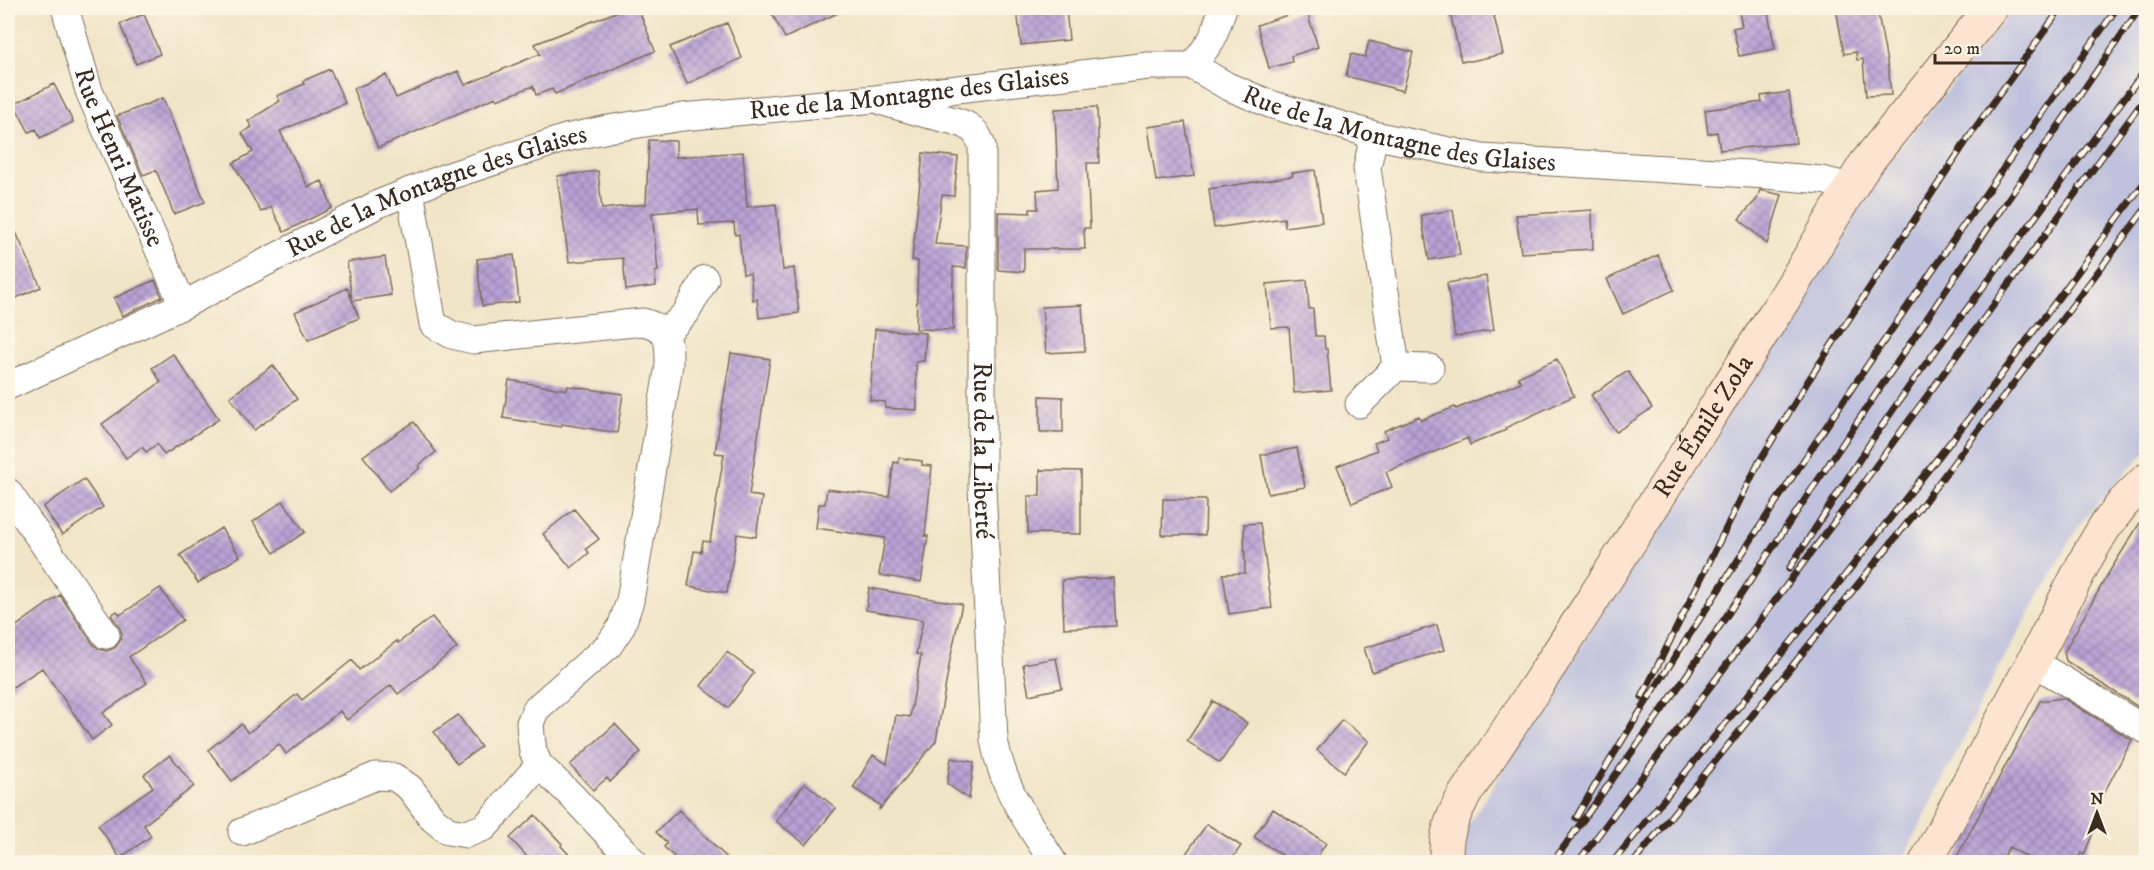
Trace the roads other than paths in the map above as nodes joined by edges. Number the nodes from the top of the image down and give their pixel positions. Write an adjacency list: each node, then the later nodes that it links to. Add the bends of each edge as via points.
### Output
1 (65, 8): 10 (street, Rue Henri Matisse, via 89,91)
2 (1223, 8): 4 (street, via 1212,39)
3 (1991, 8): 7 (street, Rue Émile Zola)
4 (1193, 66): 5 (street, Rue de la Montagne des Glaises, via 1148,66); 6 (street, Rue de la Montagne des Glaises, via 1270,104)
5 (875, 99): 8 (street, Rue de la Montagne des Glaises, via 683,117 608,129 566,138); 24 (street, Rue de la Liberté, via 956,120 979,135 982,146 982,474 994,740 1006,784)
6 (1374, 135): 7 (street, Rue de la Montagne des Glaises, via 1482,158 1766,175); 12 (street, via 1366,168)
7 (1851, 186): 25 (street, Rue Émile Zola, via 1808,261 1583,616 1465,794 1450,824)
8 (410, 191): 10 (street, Rue de la Montagne des Glaises); 11 (street, via 433,324 474,340 643,322)
9 (705, 279): 11 (street, via 686,313)
10 (183, 305): 14 (street, Rue de la Montagne des Glaises)
11 (666, 333): 21 (street, via 669,365 630,601 621,627 609,645 536,709 530,723)
12 (1396, 368): 13 (street); 15 (street)
13 (1430, 368)
14 (8, 386)
15 (1359, 404)
16 (2146, 480): 19 (street, via 2104,528)
17 (8, 492): 18 (street)
18 (106, 635)
19 (2033, 662): 20 (street); 26 (street)
20 (2146, 730)
21 (539, 765): 22 (street, via 486,827 466,834 448,831 433,819 410,788 394,777 375,777); 23 (street)
22 (242, 832)
23 (634, 862)
24 (1053, 862)
25 (1447, 862)
26 (1926, 862)

